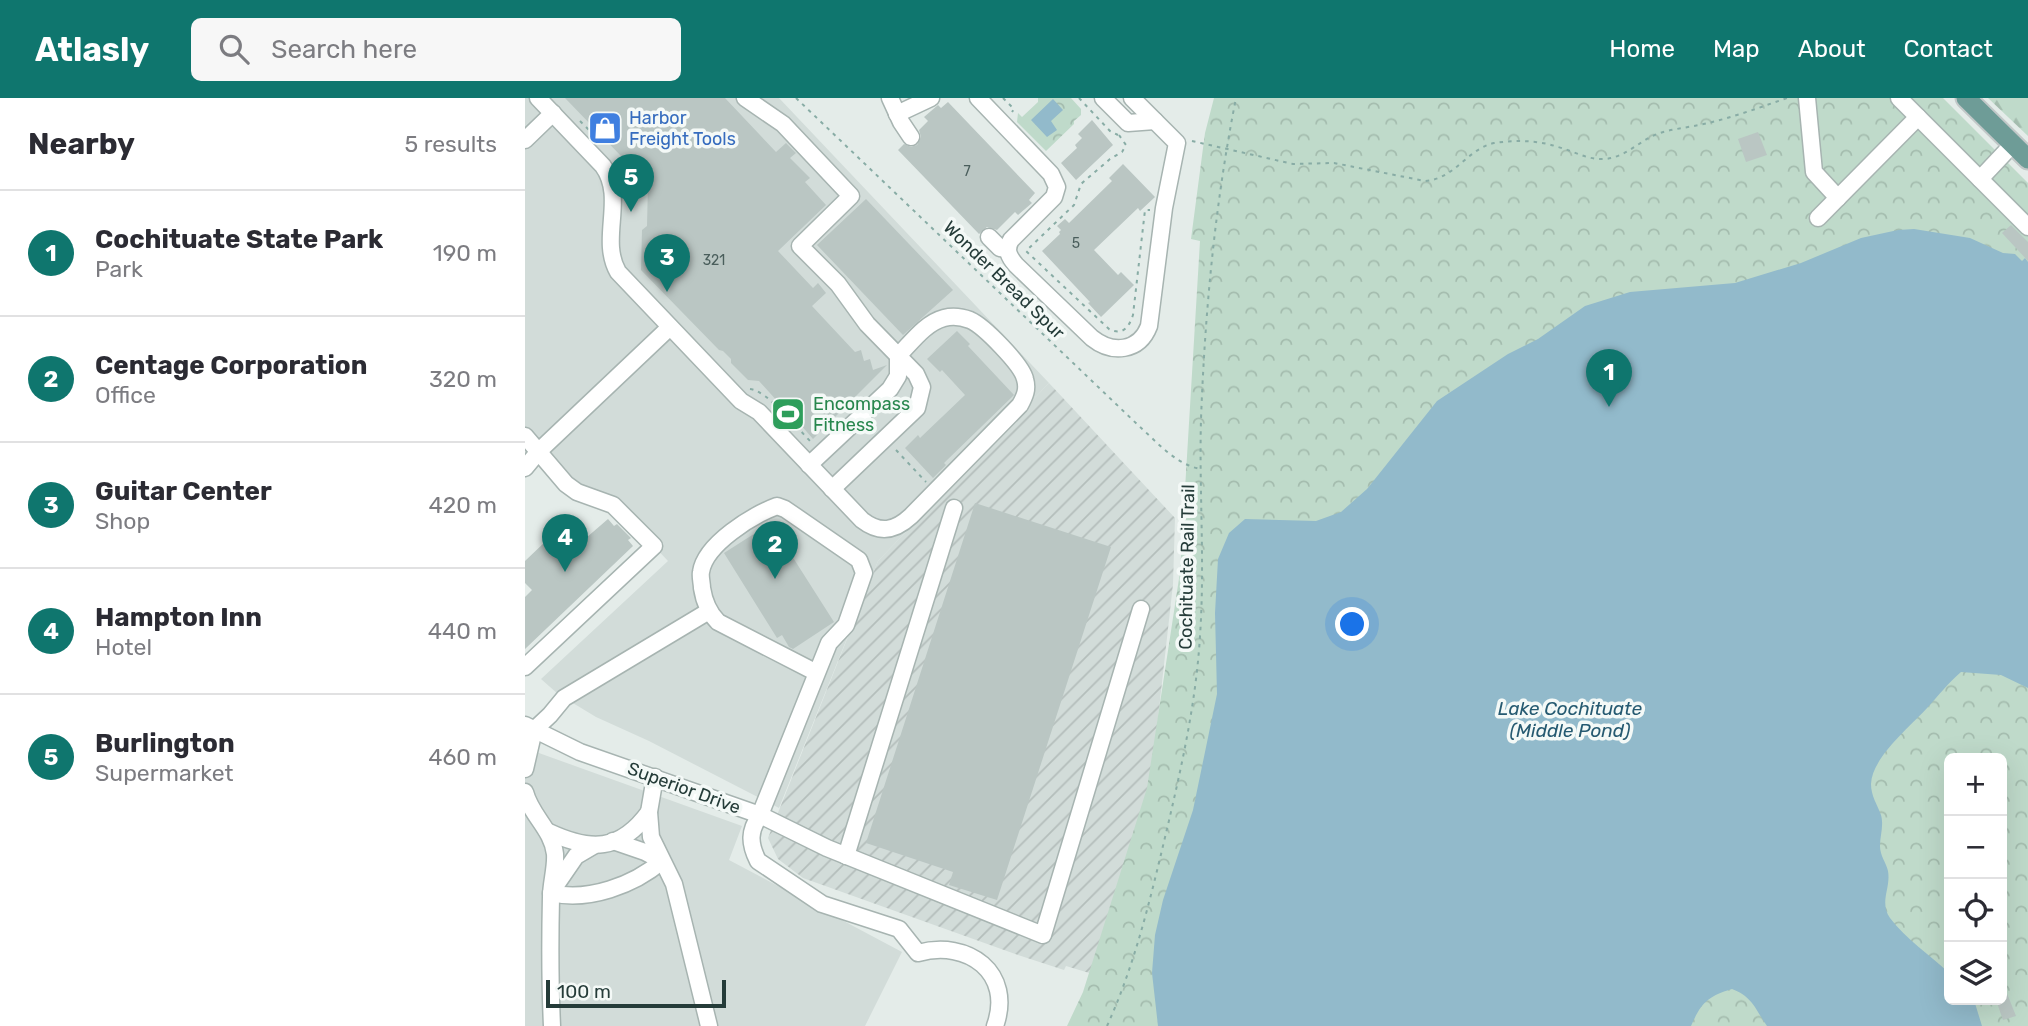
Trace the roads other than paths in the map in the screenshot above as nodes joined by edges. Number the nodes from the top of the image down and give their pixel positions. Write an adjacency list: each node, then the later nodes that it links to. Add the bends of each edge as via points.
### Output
1 (538, 98): 11 (street)
2 (745, 98): 26 (street, via 783,124 851,196 800,246)
3 (890, 98): 12 (street)
4 (931, 98): 12 (street)
5 (978, 98): 24 (street, via 1056,183 1054,197 1013,237)
6 (1103, 98): 14 (street, via 1128,123)
7 (1807, 98): 20 (street, via 1814,172)
8 (1899, 98): 13 (street)
9 (1966, 98): 17 (main road)
10 (1135, 99): 14 (street)
11 (553, 113): 16 (street); 25 (street, via 611,178 615,266)
12 (897, 114): 15 (street)
13 (1918, 117): 19 (street); 20 (street)
14 (1154, 121): 24 (street, via 1177,143 1150,322 1139,342 1115,349 1097,342 1016,265)
15 (912, 137)
16 (525, 139)
17 (2013, 144): 18 (main road); 19 (street)
18 (2028, 159)
19 (1980, 179): 22 (street)
20 (1838, 198): 21 (street)
21 (1818, 218)
22 (2028, 227)
23 (989, 237): 24 (street)
24 (1007, 249)
25 (670, 327): 28 (street); 29 (street)
26 (898, 356): 29 (street, via 898,376 890,389); 31 (street, via 920,379 922,395 917,408); 31 (street, via 936,321 965,318 982,328 1019,367 1026,393 1020,405 897,528 882,530 868,525)
27 (525, 436): 28 (street)
28 (539, 451): 30 (street); 35 (street, via 566,484 613,505 654,546)
29 (809, 465): 31 (street)
30 (525, 468)
31 (832, 489)
32 (954, 508): 48 (street)
33 (1141, 609): 48 (street, via 1042,935)
34 (709, 611): 36 (street, via 723,625); 36 (street, via 701,571 718,542 772,508 785,509 864,568 848,621 829,643); 37 (street, via 564,698 550,715)
35 (525, 667)
36 (817, 673): 44 (street)
37 (528, 725): 38 (street); 40 (street, Superior Drive, via 580,752)
38 (527, 753): 39 (street)
39 (525, 769)
40 (655, 777): 42 (street); 44 (street, Superior Drive)
41 (525, 792): 43 (street)
42 (649, 812): 46 (street); 49 (street, via 652,837)
43 (530, 813): 45 (street)
44 (759, 815): 48 (street); 53 (street, Superior Drive, via 751,828 753,850 758,861 782,878 823,904 899,929 918,953 947,949 964,952 982,963 1000,1003)
45 (549, 832): 47 (street); 50 (street, via 555,856)
46 (613, 841): 47 (street); 49 (street)
47 (593, 846): 50 (street, via 576,856)
48 (846, 856)
49 (662, 861): 50 (street, via 636,880 614,887 585,894); 52 (street, via 674,884)
50 (551, 893): 51 (street)
51 (552, 1026)
52 (709, 1026)
53 (995, 1026)

